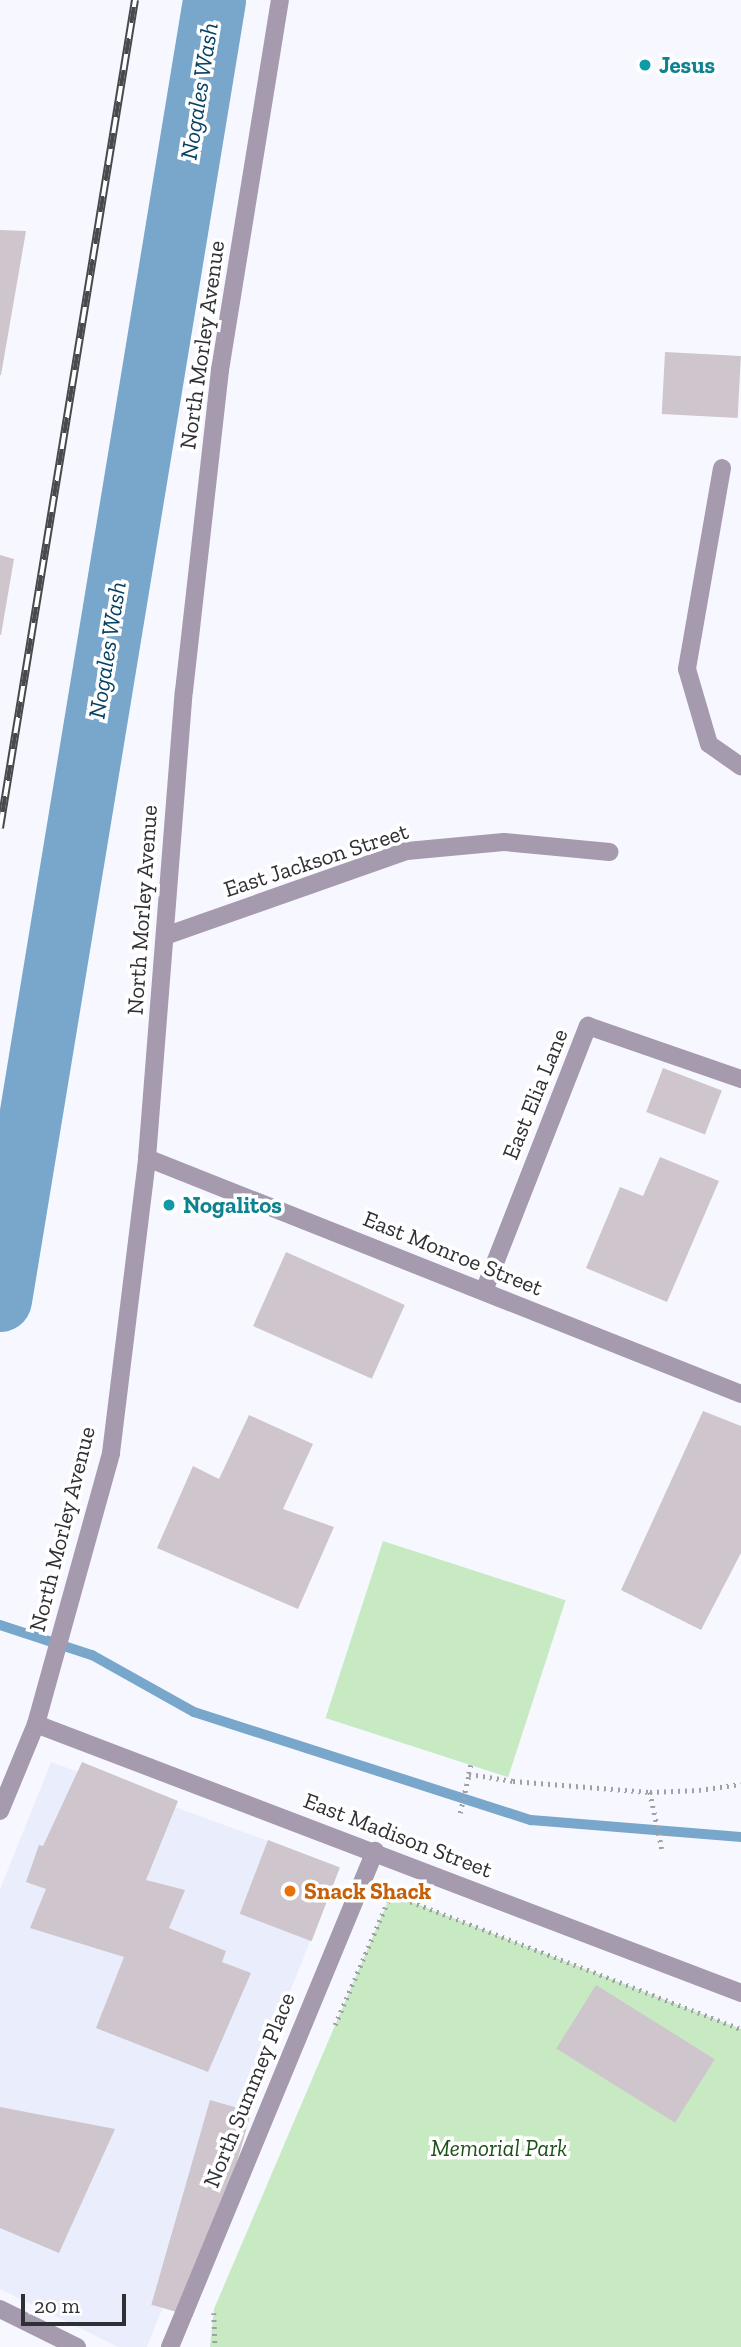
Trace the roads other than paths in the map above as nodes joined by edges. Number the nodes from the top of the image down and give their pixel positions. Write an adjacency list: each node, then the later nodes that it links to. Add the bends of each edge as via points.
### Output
1 (280, 0): 5 (street, North Morley Avenue, via 220,370 184,691)
2 (722, 468): 3 (street, via 687,669 709,744)
3 (741, 766)
4 (610, 852): 5 (street, East Jackson Street, via 504,842 407,851)
5 (166, 936): 7 (street, North Morley Avenue)
6 (741, 1079): 8 (street, East Elia Lane, via 588,1026)
7 (147, 1158): 8 (street, East Monroe Street); 10 (street, North Morley Avenue, via 111,1453)
8 (484, 1291): 9 (street, East Monroe Street)
9 (741, 1394)
10 (36, 1724): 11 (street, North Morley Avenue); 12 (street, East Madison Street)
11 (0, 1811)
12 (375, 1852): 13 (street, East Madison Street); 16 (street, North Summey Place)
13 (741, 1993)
14 (0, 2309): 15 (street)
15 (77, 2347)
16 (170, 2347)

